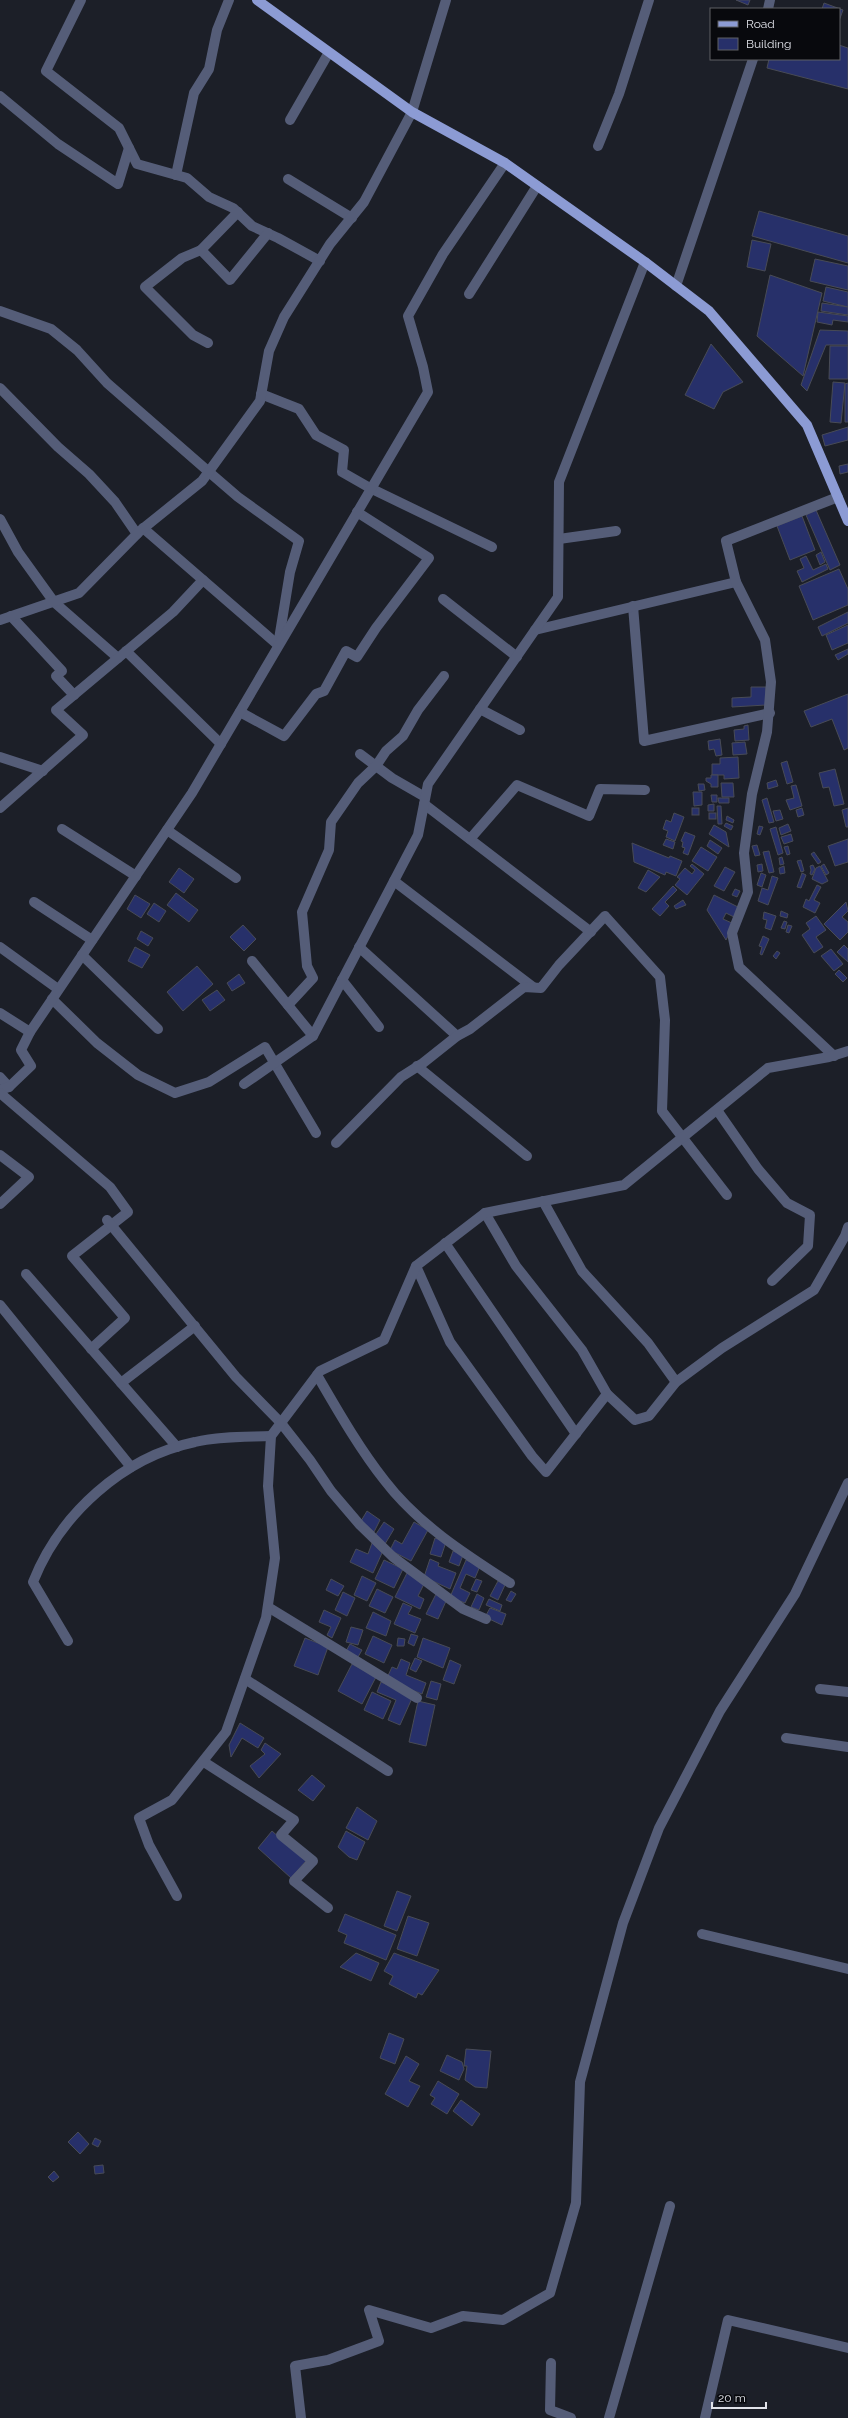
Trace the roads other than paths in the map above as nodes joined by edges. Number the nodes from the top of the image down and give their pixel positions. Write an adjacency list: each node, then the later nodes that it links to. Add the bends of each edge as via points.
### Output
1 (81, 0): 12 (street, via 46,71 119,128)
2 (229, 0): 14 (street, via 217,30 209,69 194,93)
3 (446, 0): 9 (street)
4 (649, 0): 11 (street, via 619,94)
5 (262, 2): 6 (main road)
6 (328, 54): 9 (main road); 10 (street)
7 (753, 60): 23 (street)
8 (0, 96): 12 (street, via 58,144 118,184)
9 (412, 112): 13 (main road); 18 (street, via 364,202)
10 (290, 120)
11 (598, 146)
12 (129, 148): 14 (street, via 137,164)
13 (505, 163): 16 (main road); 30 (street, via 443,254 408,316 428,392)
14 (176, 175): 17 (street, via 187,178 209,197)
15 (288, 179): 18 (street)
16 (537, 186): 22 (main road); 24 (street)
17 (238, 212): 19 (street, via 252,226); 20 (street)
18 (352, 218): 21 (street)
19 (268, 233): 20 (street, via 230,280); 21 (street)
20 (201, 250): 26 (street, via 182,258 145,287 193,335)
21 (320, 261): 28 (street, via 284,317 269,351)
22 (645, 262): 23 (main road); 37 (street, via 559,482)
23 (676, 286): 31 (main road, via 708,311 807,425)
24 (469, 294)
25 (0, 311): 29 (street, via 51,329)
26 (208, 343)
27 (0, 388): 35 (street, via 58,447 89,474)
28 (261, 394): 29 (street, via 260,401); 30 (street, via 299,408 316,435 344,450 342,472)
29 (209, 472): 35 (street, via 202,481); 46 (street, via 238,497 299,541 290,572)
30 (370, 488): 32 (street); 38 (street)
31 (838, 497): 34 (main road); 40 (street, via 726,541)
32 (357, 512): 46 (street); 53 (street, via 428,558 357,657 346,651 324,691 316,694 284,736)
33 (0, 519): 42 (street, via 18,552)
34 (848, 521)
35 (140, 531): 39 (street); 42 (street, via 79,593)
36 (616, 531): 37 (street)
37 (559, 539): 45 (street, via 558,597)
38 (492, 547)
39 (203, 580): 46 (street); 47 (street, via 174,612)
40 (736, 582): 43 (street); 54 (street, via 765,640 770,682)
41 (443, 599): 48 (street)
42 (54, 602): 44 (street); 49 (street)
43 (633, 606): 45 (street); 54 (street, via 644,741)
44 (4, 617): 51 (street, via 62,671 56,676)
45 (535, 630): 48 (street)
46 (278, 645): 53 (street)
47 (126, 651): 49 (street); 56 (street)
48 (516, 657): 52 (street)
49 (118, 658): 51 (street)
50 (444, 676): 59 (street, via 418,710 403,736)
51 (74, 695): 60 (street, via 56,710 83,735)
52 (480, 709): 55 (street); 62 (street, via 428,784)
53 (240, 712): 56 (street)
54 (770, 713): 89 (street, via 752,794 744,853 748,892 732,933 740,967)
55 (520, 730)
56 (221, 744): 65 (street)
57 (360, 754): 59 (street)
58 (0, 757): 60 (street)
59 (376, 766): 62 (street); 81 (street, via 358,783 331,822 329,850 302,912 307,966 313,978)
60 (43, 771): 63 (street)
61 (645, 790): 66 (street, via 600,789 589,816 517,785)
62 (425, 800): 66 (street); 69 (street, via 418,835)
63 (0, 808)
64 (62, 830): 67 (street)
65 (167, 830): 67 (street); 68 (street)
66 (470, 839): 71 (street)
67 (136, 876): 72 (street)
68 (236, 878)
69 (394, 881): 74 (street); 78 (street)
70 (34, 902): 72 (street)
71 (591, 932): 78 (street, via 541,988); 98 (street, via 606,916 660,977 665,1020 662,1111)
72 (92, 940): 75 (street)
73 (0, 947): 79 (street)
74 (359, 947): 77 (street); 87 (street)
75 (82, 955): 79 (street); 84 (street)
76 (252, 961): 81 (street)
77 (342, 980): 83 (street); 86 (street)
78 (533, 987): 87 (street, via 524,987 470,1029)
79 (58, 989): 80 (street)
80 (52, 999): 85 (street); 90 (street, via 97,1043 138,1075 175,1093 209,1082 264,1047)
81 (288, 1005): 86 (street)
82 (0, 1013): 85 (street)
83 (379, 1027)
84 (158, 1029)
85 (30, 1032): 94 (street, via 21,1050 31,1066)
86 (313, 1036): 90 (street)
87 (457, 1036): 91 (street)
88 (848, 1051): 89 (street)
89 (834, 1056): 96 (street, via 768,1068)
90 (274, 1063): 93 (street); 97 (street)
91 (417, 1066): 99 (street, via 401,1077); 101 (street)
92 (0, 1077): 94 (street)
93 (244, 1084)
94 (5, 1088)
95 (0, 1093): 106 (street, via 110,1187 128,1212)
96 (717, 1110): 98 (street); 111 (street, via 758,1169 787,1203 810,1215 808,1246)
97 (316, 1133)
98 (682, 1139): 102 (street); 103 (street, via 624,1185)
99 (336, 1143)
100 (0, 1155): 104 (street, via 28,1177)
101 (527, 1156)
102 (727, 1195)
103 (543, 1201): 105 (street); 116 (street, via 582,1271 648,1343)
104 (0, 1204)
105 (485, 1213): 108 (street); 118 (street, via 516,1266 582,1350)
106 (108, 1222): 113 (street); 114 (street, via 72,1256 125,1318)
107 (848, 1227): 116 (street, via 814,1290 722,1348)
108 (445, 1243): 109 (street); 120 (street)
109 (416, 1266): 115 (street, via 384,1340 320,1370); 120 (street, via 450,1342 546,1472)
110 (26, 1274): 114 (street)
111 (772, 1281)
112 (0, 1305): 123 (street)
113 (195, 1326): 117 (street); 119 (street, via 236,1377)
114 (92, 1349): 117 (street)
115 (317, 1376): 119 (street); 125 (street, via 385,1481 421,1519 462,1552)
116 (676, 1382): 118 (street, via 649,1416 635,1420)
117 (121, 1383): 122 (street)
118 (607, 1394): 120 (street)
119 (280, 1423): 121 (street); 127 (street, via 331,1491 360,1525 393,1557 463,1609)
120 (576, 1434)
121 (271, 1436): 122 (street, via 223,1438); 126 (street, via 268,1486 275,1558)
122 (177, 1447): 123 (street)
123 (131, 1467): 128 (street, via 91,1498 59,1533 40,1564 33,1582)
124 (848, 1483): 144 (street, via 795,1594 720,1711 659,1828 623,1923 580,2082 576,2203 550,2293 503,2320 463,2316 431,2328 369,2310 379,2341 328,2360 295,2366)
125 (510, 1583)
126 (268, 1607): 129 (street); 132 (street)
127 (486, 1619)
128 (68, 1641)
129 (244, 1679): 135 (street, via 226,1732); 136 (street)
130 (820, 1688): 131 (street)
131 (848, 1692)
132 (417, 1698)
133 (786, 1738): 134 (street)
134 (848, 1747)
135 (204, 1762): 137 (street, via 172,1800 139,1818 149,1845); 138 (street, via 294,1820 281,1835 313,1861 294,1880)
136 (388, 1771)
137 (178, 1896)
138 (328, 1908)
139 (702, 1934): 140 (street)
140 (848, 1969)
141 (670, 2206): 146 (street)
142 (848, 2348): 147 (street, via 728,2320)
143 (551, 2363): 145 (street, via 550,2410)
144 (301, 2418)
145 (571, 2418)
146 (609, 2418)
147 (705, 2418)

